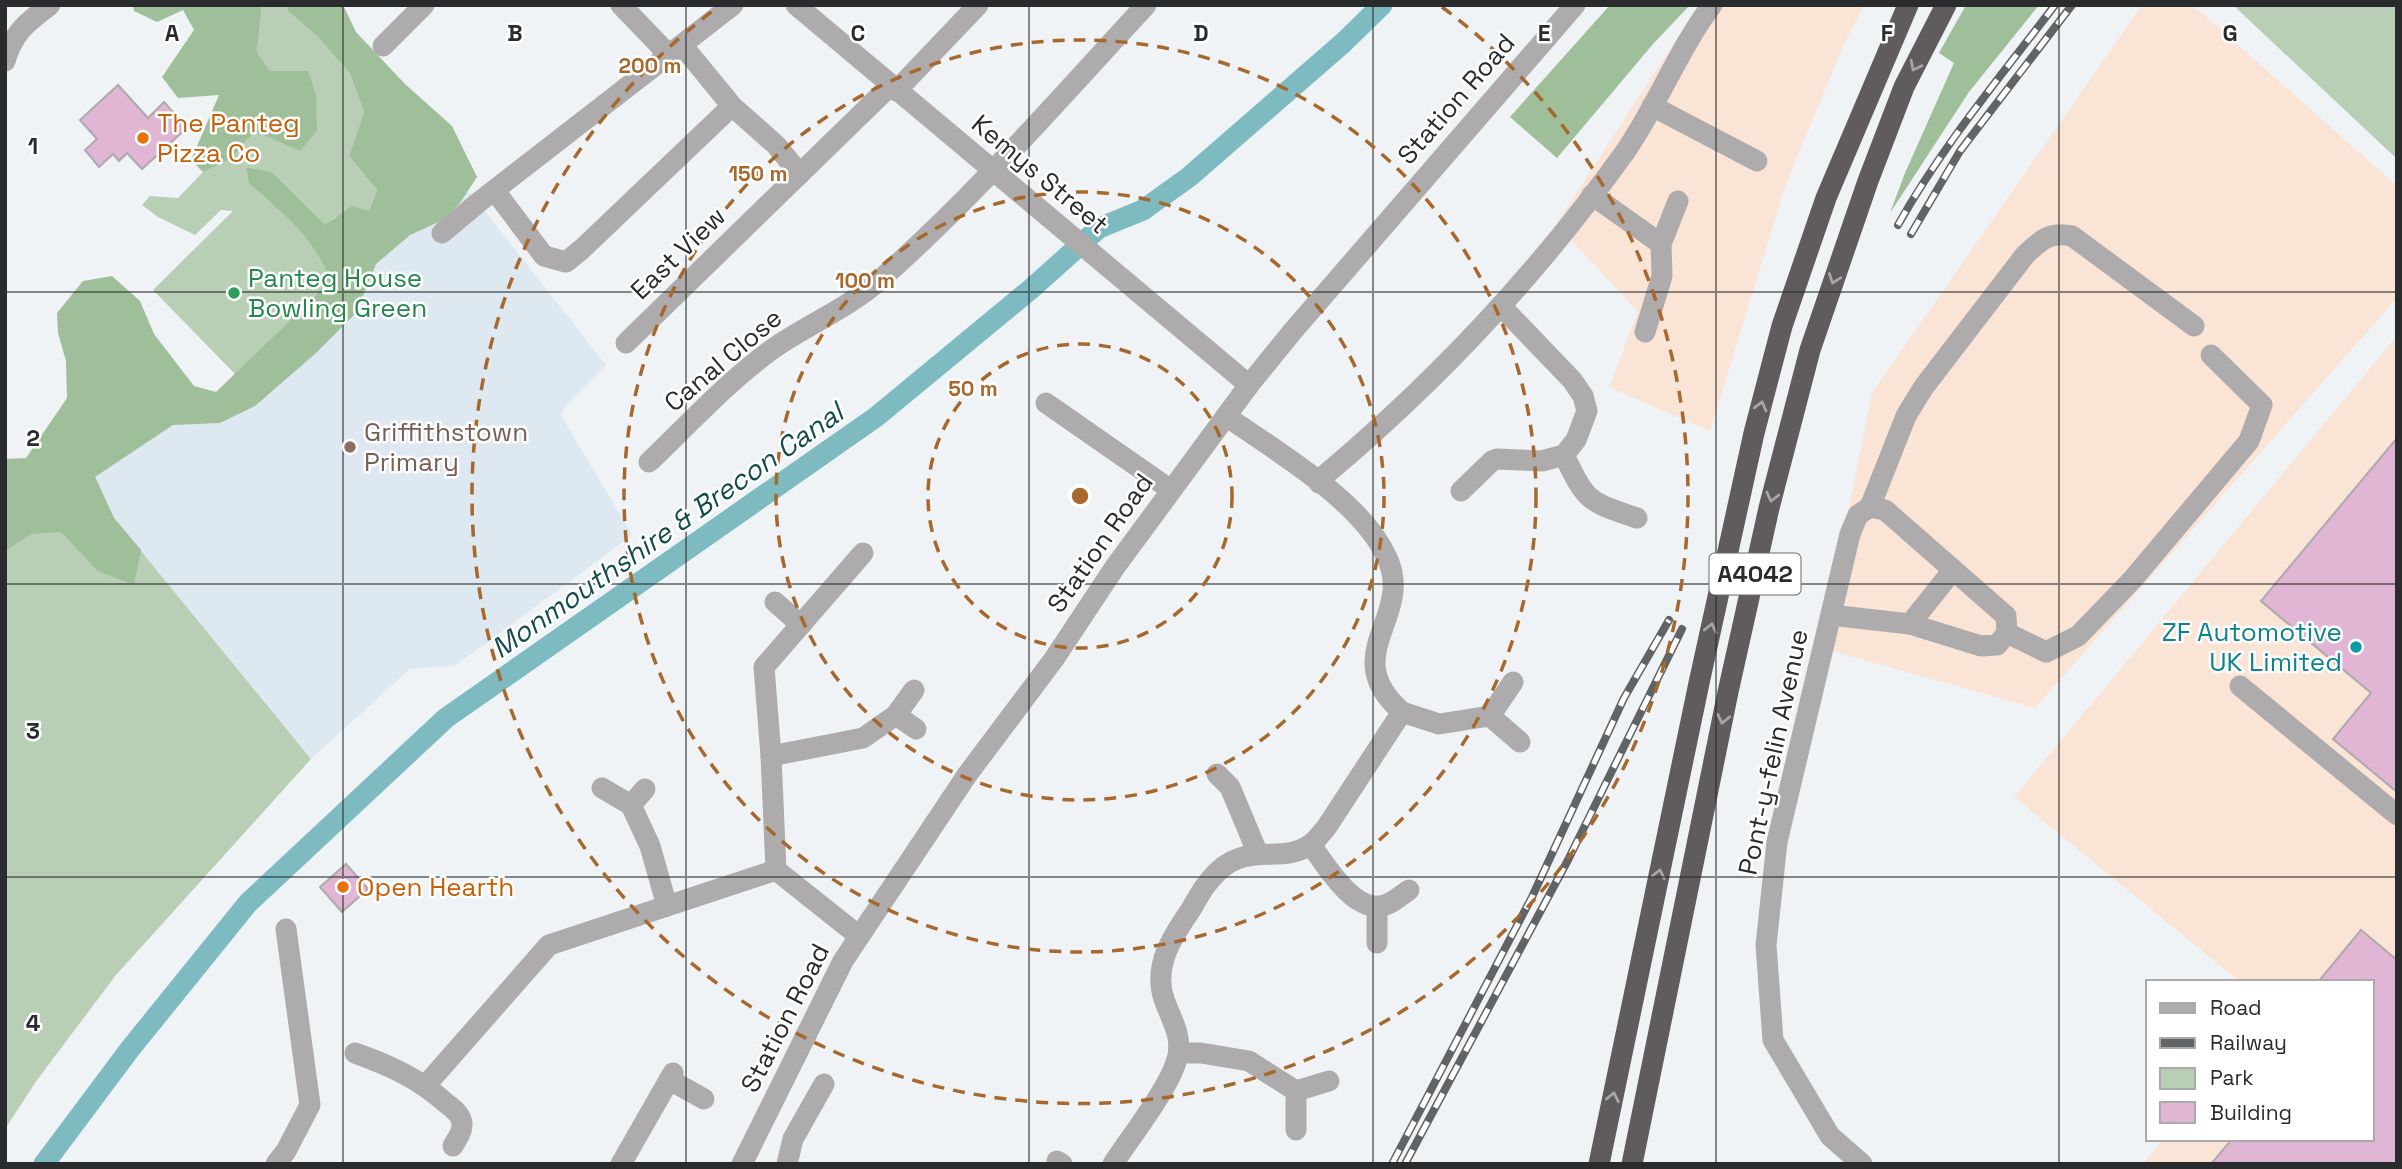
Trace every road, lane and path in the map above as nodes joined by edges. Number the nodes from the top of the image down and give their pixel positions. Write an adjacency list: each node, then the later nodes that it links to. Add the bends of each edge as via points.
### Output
1 (50, 5): 14 (street, via 26,22 10,44)
2 (424, 5): 12 (street)
3 (621, 5): 13 (street)
4 (733, 5): 13 (street)
5 (796, 5): 15 (street, Kemys Street)
6 (978, 5): 15 (street, East View)
7 (1146, 5): 19 (street, Canal Close)
8 (1575, 5): 31 (street, Station Road)
9 (1712, 5): 17 (street)
10 (1908, 5): 83 (highway, A4042, one-way to 10, via 1699,683 1779,339 1826,198)
11 (1946, 5): 84 (highway, A4042, one-way to 84, via 1904,87 1810,350 1728,692)
12 (383, 46)
13 (676, 50): 16 (street); 21 (street)
14 (5, 61)
15 (893, 89): 19 (street, Kemys Street); 20 (street, East View)
16 (732, 106): 20 (street, via 776,145); 21 (street, via 566,262 544,256)
17 (1652, 106): 18 (street); 22 (street)
18 (1757, 161)
19 (993, 170): 31 (street, Kemys Street); 35 (street, Canal Close, via 880,281 772,349)
20 (800, 174): 29 (street, East View)
21 (495, 191): 24 (street)
22 (1592, 195): 25 (street); 26 (street)
23 (1678, 201): 25 (street)
24 (442, 233)
25 (1661, 244): 28 (street, via 1662,276)
26 (1502, 306): 34 (street, via 1583,396 1587,411 1583,424); 36 (street)
27 (2194, 326): 39 (street, Pont-y-felin Avenue, via 2072,236 2058,233 2043,238 1923,388 1906,416)
28 (1645, 332)
29 (626, 343)
30 (2211, 355): 47 (street, via 2262,405 2249,441 2132,580 2078,636 2046,652)
31 (1249, 385): 33 (street, Station Road)
32 (1046, 403): 37 (street)
33 (1226, 416): 36 (street); 37 (street, Station Road)
34 (1564, 455): 38 (street, via 1542,461 1497,459); 40 (street, via 1590,499)
35 (649, 462)
36 (1319, 483): 51 (street, via 1355,511 1389,562 1391,608 1378,640 1375,668 1387,699)
37 (1171, 490): 67 (street, Station Road, via 967,775)
38 (1461, 491)
39 (1870, 507): 42 (street, via 1885,510); 44 (street, Pont-y-felin Avenue, via 1858,514 1850,534)
40 (1637, 518)
41 (863, 553): 46 (street)
42 (1953, 570): 45 (street); 47 (street, via 2006,616)
43 (775, 602): 46 (street)
44 (1831, 615): 45 (street, Pont-y-felin Avenue); 85 (street, Pont-y-felin Avenue, via 1777,842 1766,945 1773,1040 1830,1136)
45 (1910, 624): 47 (street, Pont-y-felin Avenue, via 1980,646 1997,645)
46 (801, 625): 56 (street, via 764,667)
47 (2007, 633)
48 (1513, 682): 53 (street)
49 (2240, 686): 59 (street)
50 (914, 690): 52 (street)
51 (1402, 712): 53 (street, via 1439,724); 60 (street)
52 (896, 715): 54 (street); 56 (street, via 863,738)
53 (1490, 716): 55 (street)
54 (915, 729)
55 (1520, 742)
56 (771, 756): 62 (street)
57 (1217, 774): 61 (street, via 1230,787)
58 (602, 789): 64 (street, via 638,797)
59 (2397, 815)
60 (1311, 845): 61 (street, via 1292,852); 65 (street, via 1354,898)
61 (1258, 854): 70 (street, via 1227,863 1211,878 1162,961 1161,984 1177,1030)
62 (776, 870): 64 (street); 67 (street)
63 (1409, 890): 65 (street)
64 (667, 906): 73 (street, via 549,945)
65 (1377, 907): 68 (street)
66 (286, 929): 78 (street, via 310,1105)
67 (859, 936): 80 (street, Station Road)
68 (1377, 943)
69 (355, 1053): 73 (street, via 397,1068)
70 (1179, 1053): 74 (street, via 1249,1060); 82 (street, via 1171,1076)
71 (1329, 1081): 74 (street)
72 (824, 1084): 81 (street, via 793,1139)
73 (426, 1085): 77 (street, via 462,1122)
74 (1296, 1091): 76 (street)
75 (704, 1100): 79 (street, via 672,1077)
76 (1296, 1130)
77 (453, 1146)
78 (281, 1157)
79 (621, 1164)
80 (742, 1164)
81 (787, 1164)
82 (1113, 1164)
83 (1599, 1164)
84 (1632, 1164)
85 (1862, 1164)

